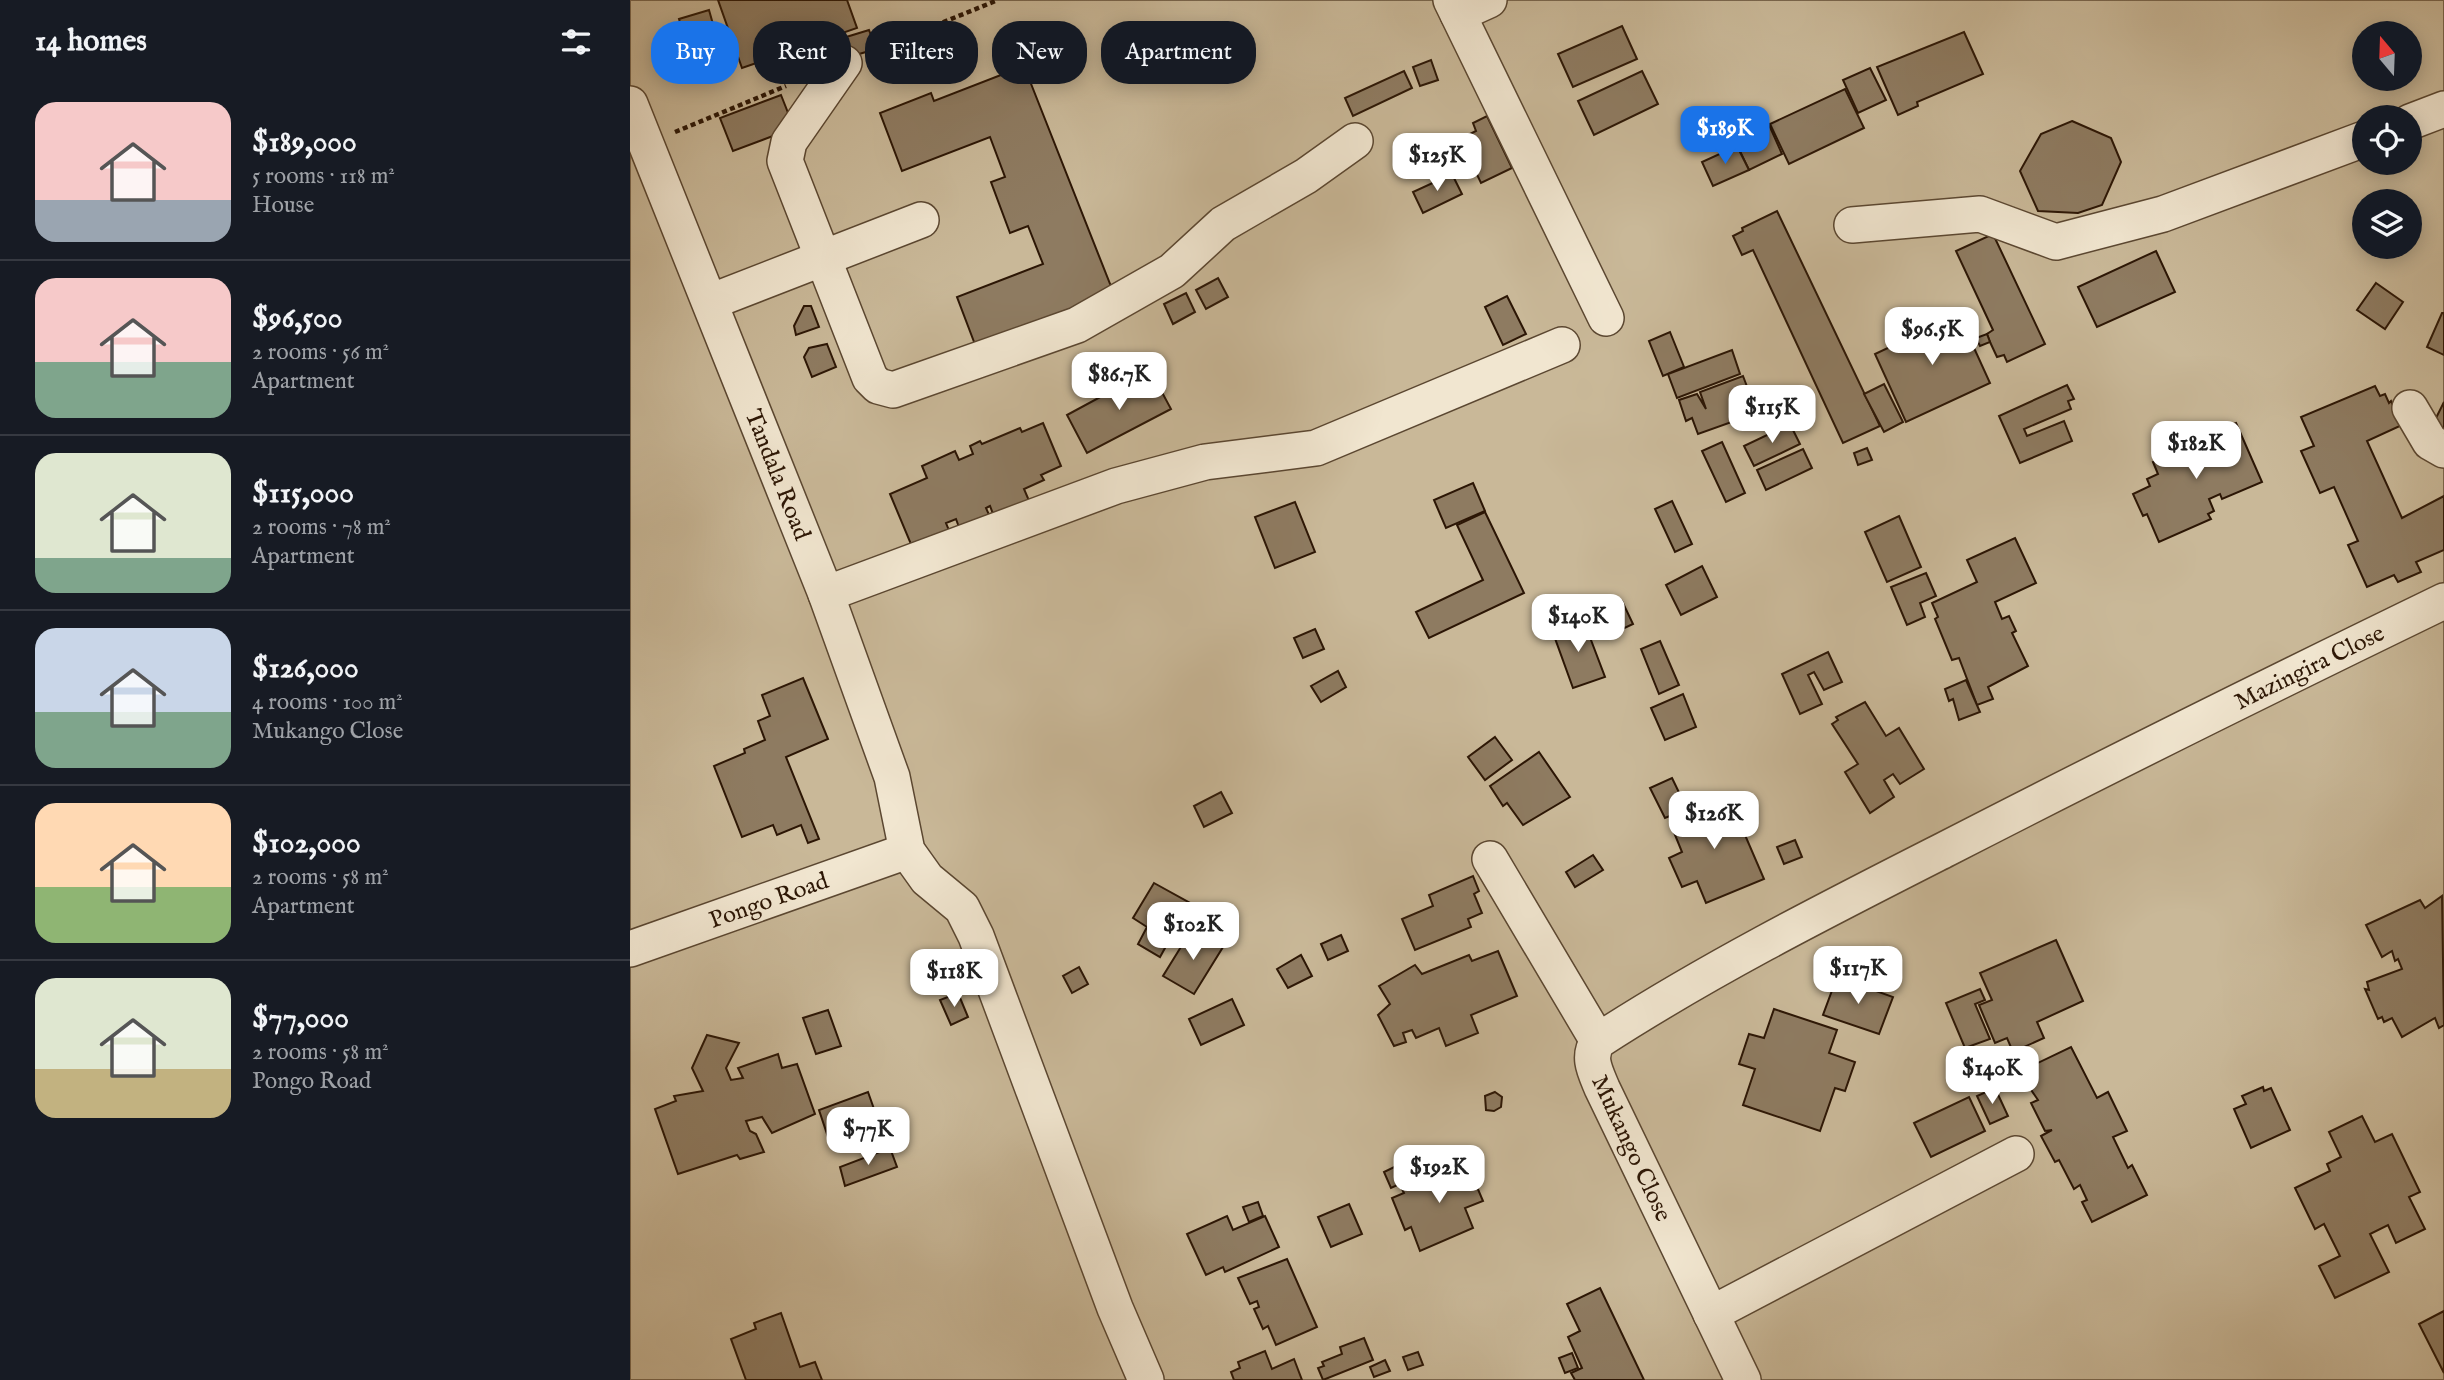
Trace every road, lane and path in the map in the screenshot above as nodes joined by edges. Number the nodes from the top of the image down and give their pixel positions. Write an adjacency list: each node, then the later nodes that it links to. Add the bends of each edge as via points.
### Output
1 (1466, 5): 12 (street)
2 (829, 84): 10 (street, via 789,142 785,161)
3 (630, 104): 11 (street, Tandala Road)
4 (2444, 109): 5 (street)
5 (2422, 117)
6 (1355, 141): 10 (street, via 1306,176 1223,224 1172,271 1077,325 893,390 870,378)
7 (2352, 143): 9 (street, via 2163,214 2056,242 1980,214)
8 (920, 220): 10 (street)
9 (1852, 225)
10 (825, 258): 11 (street)
11 (710, 302): 16 (street, Tandala Road)
12 (1606, 318)
13 (1562, 345): 16 (street, via 1316,448 1205,462 1116,486)
14 (2410, 408): 15 (street, via 2430,442)
15 (2444, 450)
16 (826, 594): 18 (street, Tandala Road, via 892,778)
17 (2444, 601): 20 (street, Mazingira Close, via 2172,733)
18 (907, 851): 21 (street, Pongo Road); 25 (street, via 927,879 962,908 976,936)
19 (1490, 859): 22 (street)
20 (1828, 909): 22 (street, Mukango Close)
21 (630, 949)
22 (1598, 1041): 24 (street, Mukango Close, via 1592,1049 1598,1079)
23 (2016, 1154): 24 (street)
24 (1711, 1314): 26 (street, Mukango Close)
25 (1146, 1380)
26 (1743, 1380)

